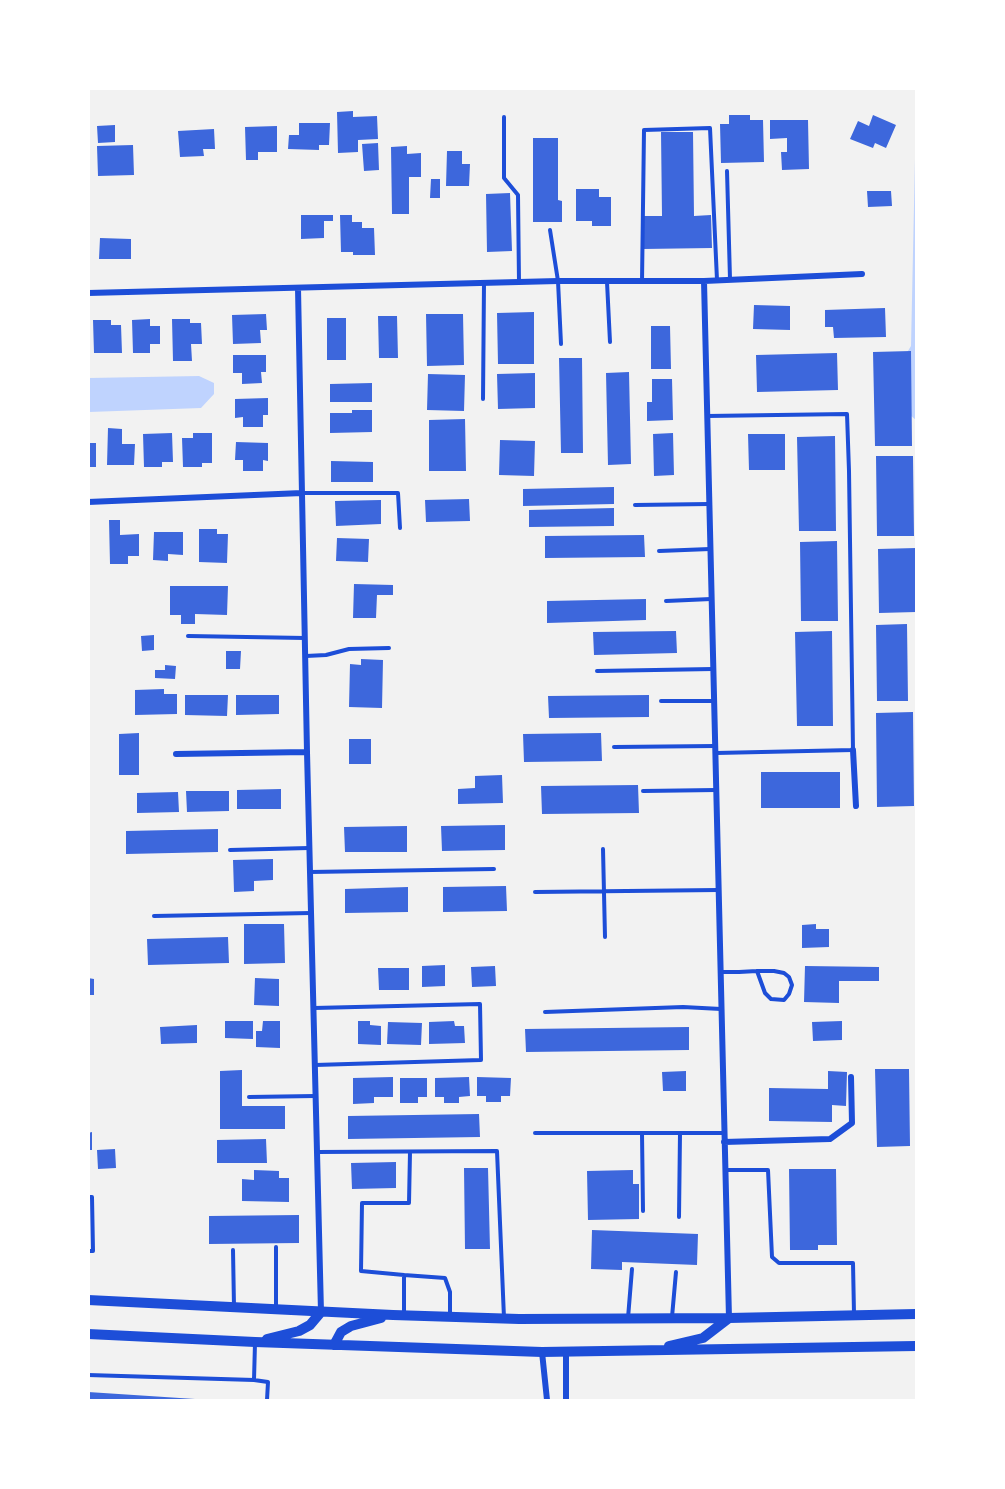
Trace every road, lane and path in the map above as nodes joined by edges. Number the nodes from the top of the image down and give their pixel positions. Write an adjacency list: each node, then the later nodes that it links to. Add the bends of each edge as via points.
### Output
1 (504, 117): 8 (lane, via 504,178 518,195)
2 (727, 171): 5 (lane)
3 (550, 230): 9 (lane)
4 (862, 274): 5 (street)
5 (730, 279): 6 (street)
6 (717, 280): 7 (street); 11 (lane, via 710,128 644,130)
7 (704, 281): 11 (street); 18 (street)
8 (519, 282): 9 (street); 12 (street)
9 (558, 282): 10 (street); 16 (lane)
10 (607, 282): 11 (street); 15 (lane)
11 (642, 282)
12 (484, 283): 13 (street); 17 (lane)
13 (298, 288): 14 (street); 19 (street)
14 (88, 293)
15 (610, 342)
16 (561, 344)
17 (483, 399)
18 (707, 416): 21 (street); 38 (lane, via 847,414)
19 (302, 494): 20 (street); 23 (lane, via 398,494); 29 (street)
20 (88, 502)
21 (709, 504): 22 (lane); 24 (street)
22 (635, 505)
23 (400, 528)
24 (710, 549): 25 (lane); 26 (street)
25 (659, 551)
26 (711, 599): 27 (lane); 32 (street)
27 (666, 600)
28 (188, 636): 29 (lane)
29 (304, 638): 31 (street)
30 (389, 648): 31 (lane)
31 (305, 656): 39 (street)
32 (713, 669): 33 (lane); 35 (street)
33 (597, 671)
34 (662, 701): 35 (lane)
35 (714, 701): 37 (street)
36 (614, 747): 37 (lane)
37 (715, 749): 38 (lane); 41 (street)
38 (853, 750): 43 (street)
39 (307, 752): 40 (street); 44 (street)
40 (176, 754)
41 (716, 790): 42 (lane); 49 (street)
42 (643, 791)
43 (856, 806)
44 (309, 848): 46 (lane); 48 (street)
45 (603, 849): 50 (lane)
46 (230, 850)
47 (494, 869): 48 (lane)
48 (310, 872): 52 (street)
49 (718, 890): 50 (lane); 56 (street)
50 (604, 891): 51 (lane); 54 (lane)
51 (536, 892)
52 (311, 913): 53 (lane); 57 (street)
53 (154, 916)
54 (605, 937)
55 (757, 971): 55 (lane, via 784,974 789,977 792,991 783,1000 771,999); 56 (lane)
56 (720, 972): 58 (street)
57 (313, 1008): 60 (street); 60 (lane, via 480,1004 481,1060)
58 (721, 1009): 59 (lane); 67 (street)
59 (545, 1011)
60 (315, 1065): 62 (street)
61 (851, 1077): 68 (street, via 852,1124 830,1139)
62 (315, 1096): 63 (lane); 69 (street)
63 (249, 1097)
64 (535, 1133): 65 (lane)
65 (642, 1133): 66 (lane); 73 (lane)
66 (680, 1133): 67 (lane); 74 (lane)
67 (724, 1133): 68 (street)
68 (724, 1142): 71 (street)
69 (317, 1152): 70 (lane); 84 (street)
70 (410, 1152): 80 (lane, via 409,1203 362,1203 361,1271); 89 (lane, via 497,1151)
71 (725, 1170): 87 (lane, via 768,1170 772,1257 779,1263 853,1263); 92 (street)
72 (88, 1197): 77 (lane, via 92,1197 93,1251)
73 (644, 1211)
74 (679, 1217)
75 (276, 1247): 83 (lane)
76 (233, 1250): 82 (lane)
77 (88, 1251)
78 (632, 1269): 90 (lane)
79 (676, 1272): 91 (lane)
80 (404, 1275): 86 (lane); 88 (lane, via 445,1278 450,1292)
81 (88, 1300): 82 (main road)
82 (234, 1307): 83 (main road)
83 (276, 1310): 84 (main road)
84 (321, 1312): 86 (main road); 94 (main road, via 299,1331)
85 (916, 1314): 87 (main road)
86 (398, 1315): 88 (main road); 95 (main road, via 351,1326 341,1332)
87 (854, 1315): 92 (main road)
88 (450, 1317): 89 (main road)
89 (504, 1318): 90 (main road)
90 (628, 1318): 91 (main road)
91 (672, 1318): 92 (main road)
92 (729, 1318): 97 (main road, via 703,1338)
93 (88, 1334): 94 (main road)
94 (255, 1342): 95 (main road); 101 (lane)
95 (334, 1345): 98 (main road)
96 (916, 1346): 97 (main road)
97 (649, 1351): 99 (main road)
98 (542, 1352): 99 (main road); 103 (street)
99 (566, 1352): 104 (street)
100 (88, 1375): 101 (lane)
101 (254, 1380): 102 (lane, via 268,1382)
102 (267, 1401)
103 (547, 1401)
104 (566, 1401)

